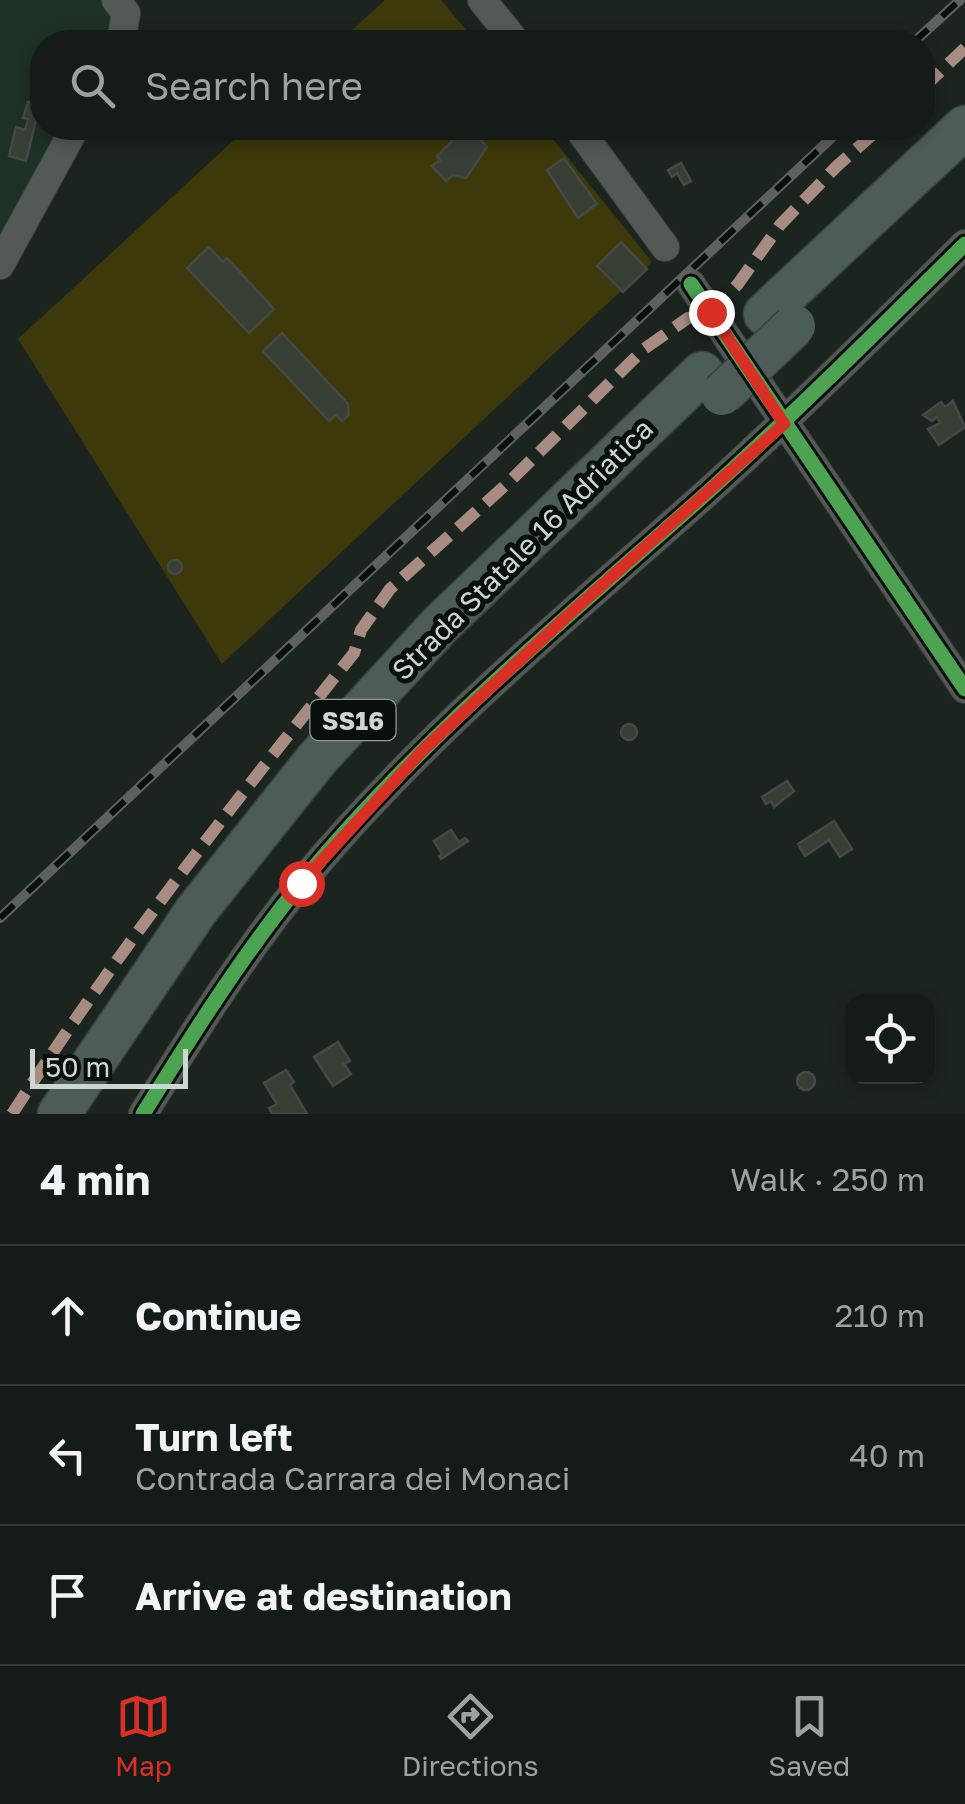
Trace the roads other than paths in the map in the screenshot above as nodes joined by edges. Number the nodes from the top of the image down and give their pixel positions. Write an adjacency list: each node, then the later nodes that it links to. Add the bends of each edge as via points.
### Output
1 (116, 0): 3 (street, via 126,14)
2 (482, 0): 4 (street)
3 (123, 30)
4 (506, 30)
5 (965, 127): 13 (highway, Strada Statale 16 Adriatica / SS16)
6 (68, 140): 11 (street)
7 (587, 140): 10 (street)
8 (965, 165): 13 (highway, Strada Statale 16 Adriatica / SS16)
9 (965, 244): 15 (street)
10 (665, 248)
11 (0, 265)
12 (691, 284): 15 (street)
13 (780, 320): 14 (highway, Strada Statale 16 Adriatica / SS16)
14 (712, 383): 17 (highway, Strada Statale 16 Adriatica / SS16, via 439,626 317,759 196,911); 18 (highway, Strada Statale 16 Adriatica / SS16, via 334,778 211,934)
15 (784, 424): 16 (street); 19 (street, via 423,750 301,883 209,1008)
16 (965, 689)
17 (59, 1114)
18 (93, 1114)
19 (143, 1114)

